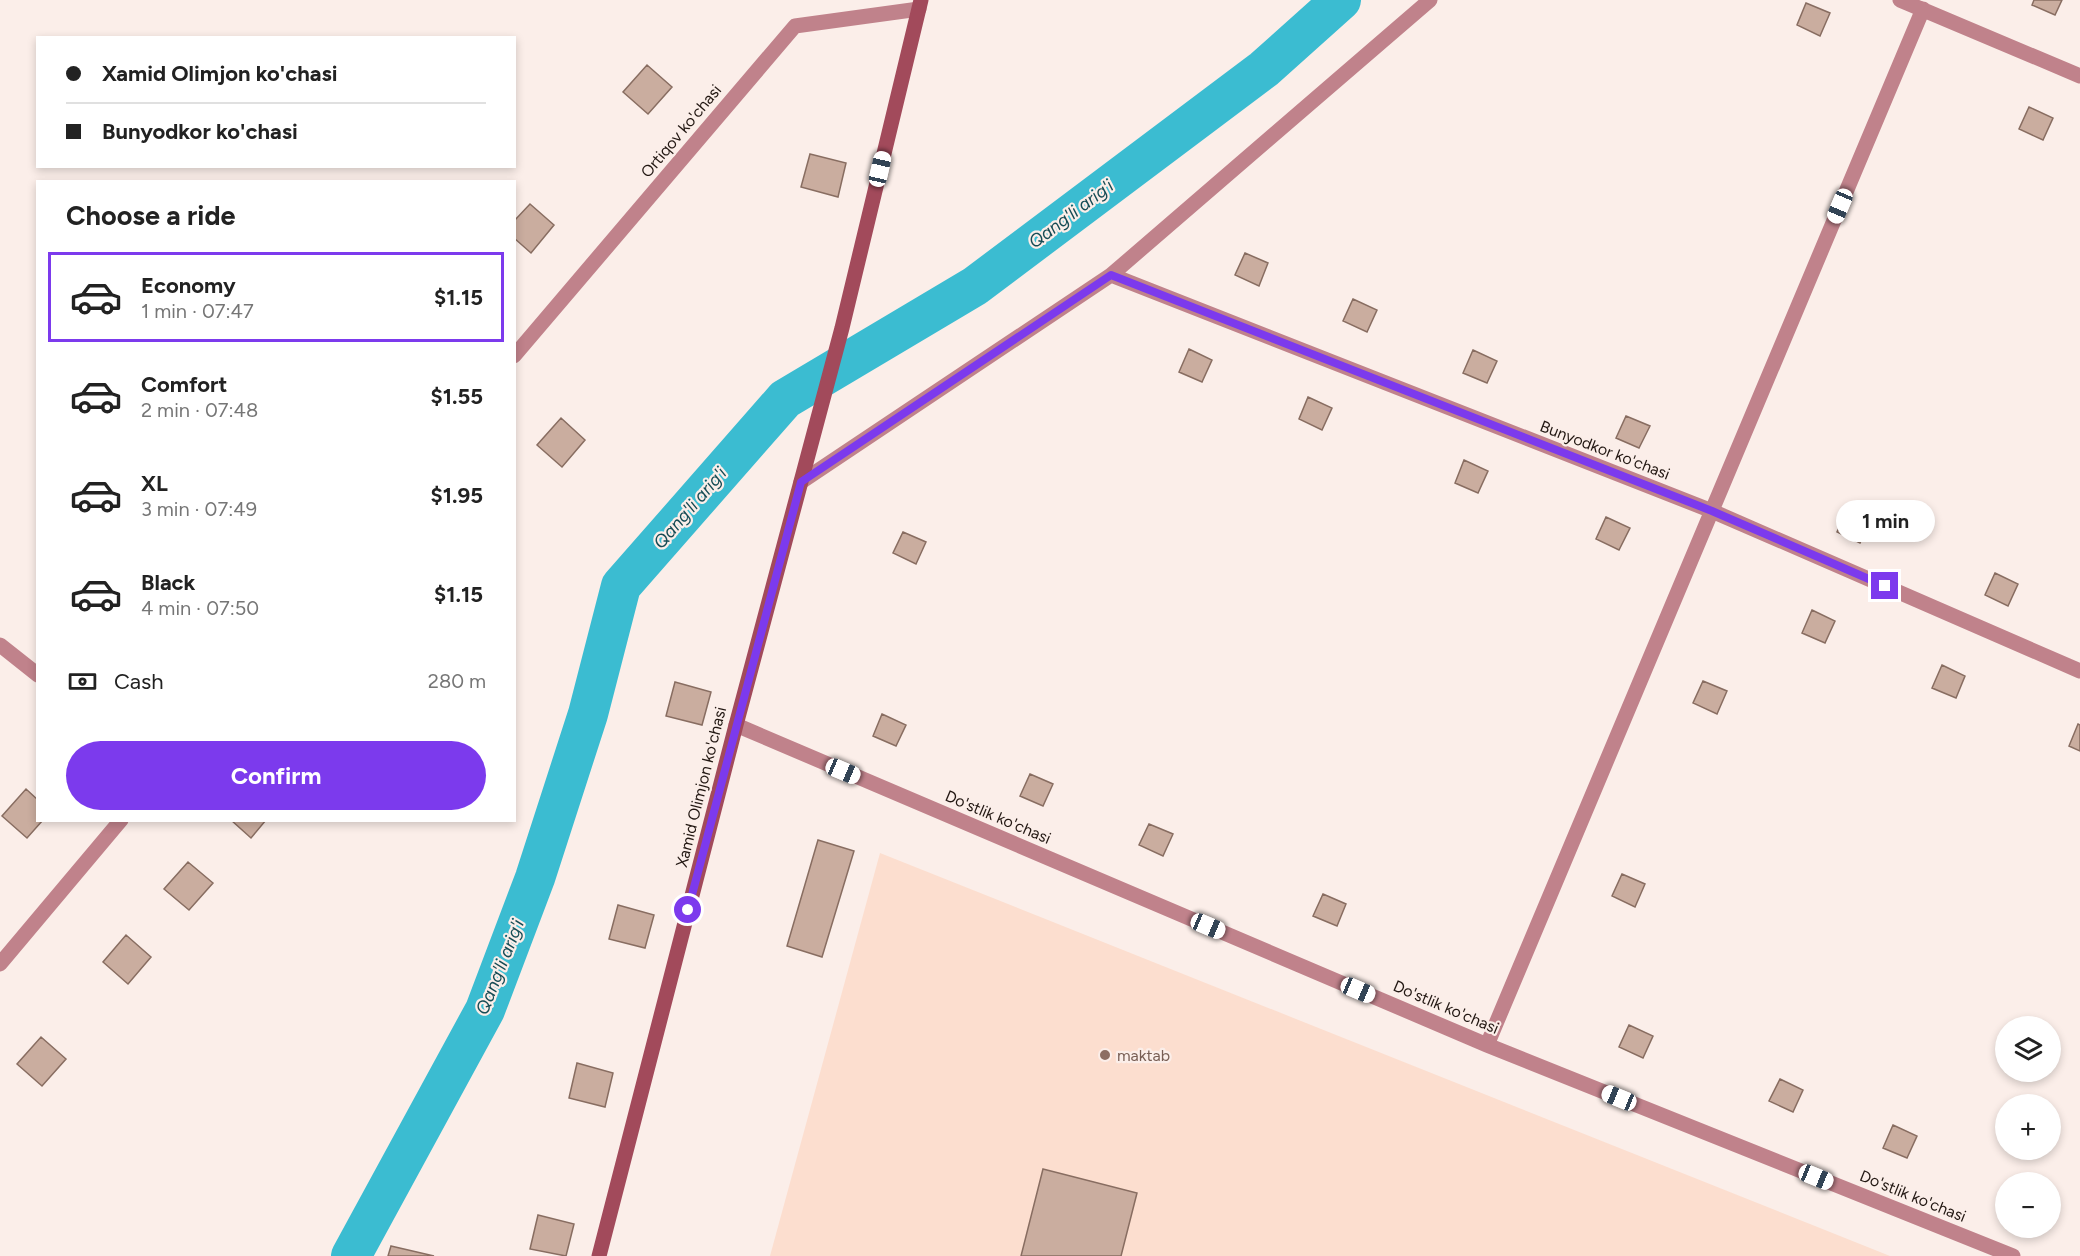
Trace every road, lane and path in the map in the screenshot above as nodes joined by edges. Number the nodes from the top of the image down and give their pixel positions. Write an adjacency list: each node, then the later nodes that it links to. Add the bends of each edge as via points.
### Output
1 (1430, 0): 6 (street)
2 (1900, 0): 4 (street)
3 (920, 5): 7 (street, Ortiqov ko'chasi, via 795,26); 8 (main road, Xamid Olimjon ko'chasi)
4 (1923, 9): 5 (street); 9 (street)
5 (2080, 76)
6 (1111, 275): 8 (street); 9 (street, Bunyodkor ko'chasi)
7 (516, 354)
8 (801, 482): 13 (main road, Xamid Olimjon ko'chasi)
9 (1712, 511): 11 (street, Bunyodkor ko'chasi); 16 (street)
10 (0, 645): 12 (street)
11 (2080, 671)
12 (36, 673)
13 (736, 725): 16 (street, Do'stlik ko'chasi); 17 (main road, Xamid Olimjon ko'chasi)
14 (119, 822): 15 (street)
15 (0, 964)
16 (1487, 1045): 18 (street, Do'stlik ko'chasi)
17 (599, 1256)
18 (2013, 1256)

